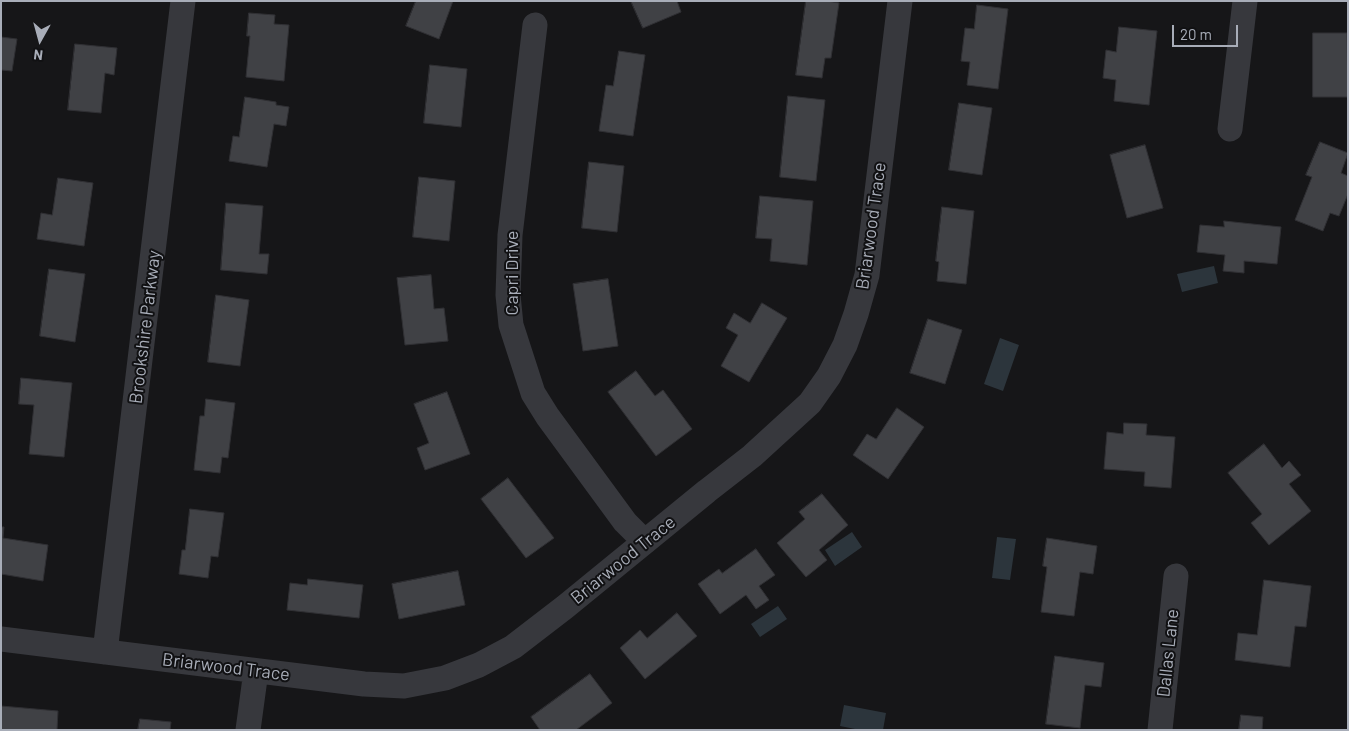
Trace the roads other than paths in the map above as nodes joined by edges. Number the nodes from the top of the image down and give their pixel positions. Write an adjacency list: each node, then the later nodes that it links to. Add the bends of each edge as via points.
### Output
1 (183, 1): 9 (street, Brookshire Parkway)
2 (900, 1): 6 (street, Briarwood Trace, via 867,274 844,345 829,376 810,403 752,456)
3 (1245, 1): 5 (street)
4 (535, 25): 6 (street, Capri Drive, via 510,235 508,295 511,325 533,393 625,522)
5 (1230, 129)
6 (644, 542): 10 (street, Briarwood Trace, via 513,647 480,665 445,678 404,686)
7 (1176, 576): 12 (street, Dallas Lane)
8 (1, 640): 9 (street, Briarwood Trace)
9 (105, 652): 10 (street, Briarwood Trace)
10 (256, 671): 11 (street)
11 (248, 730)
12 (1160, 730)

